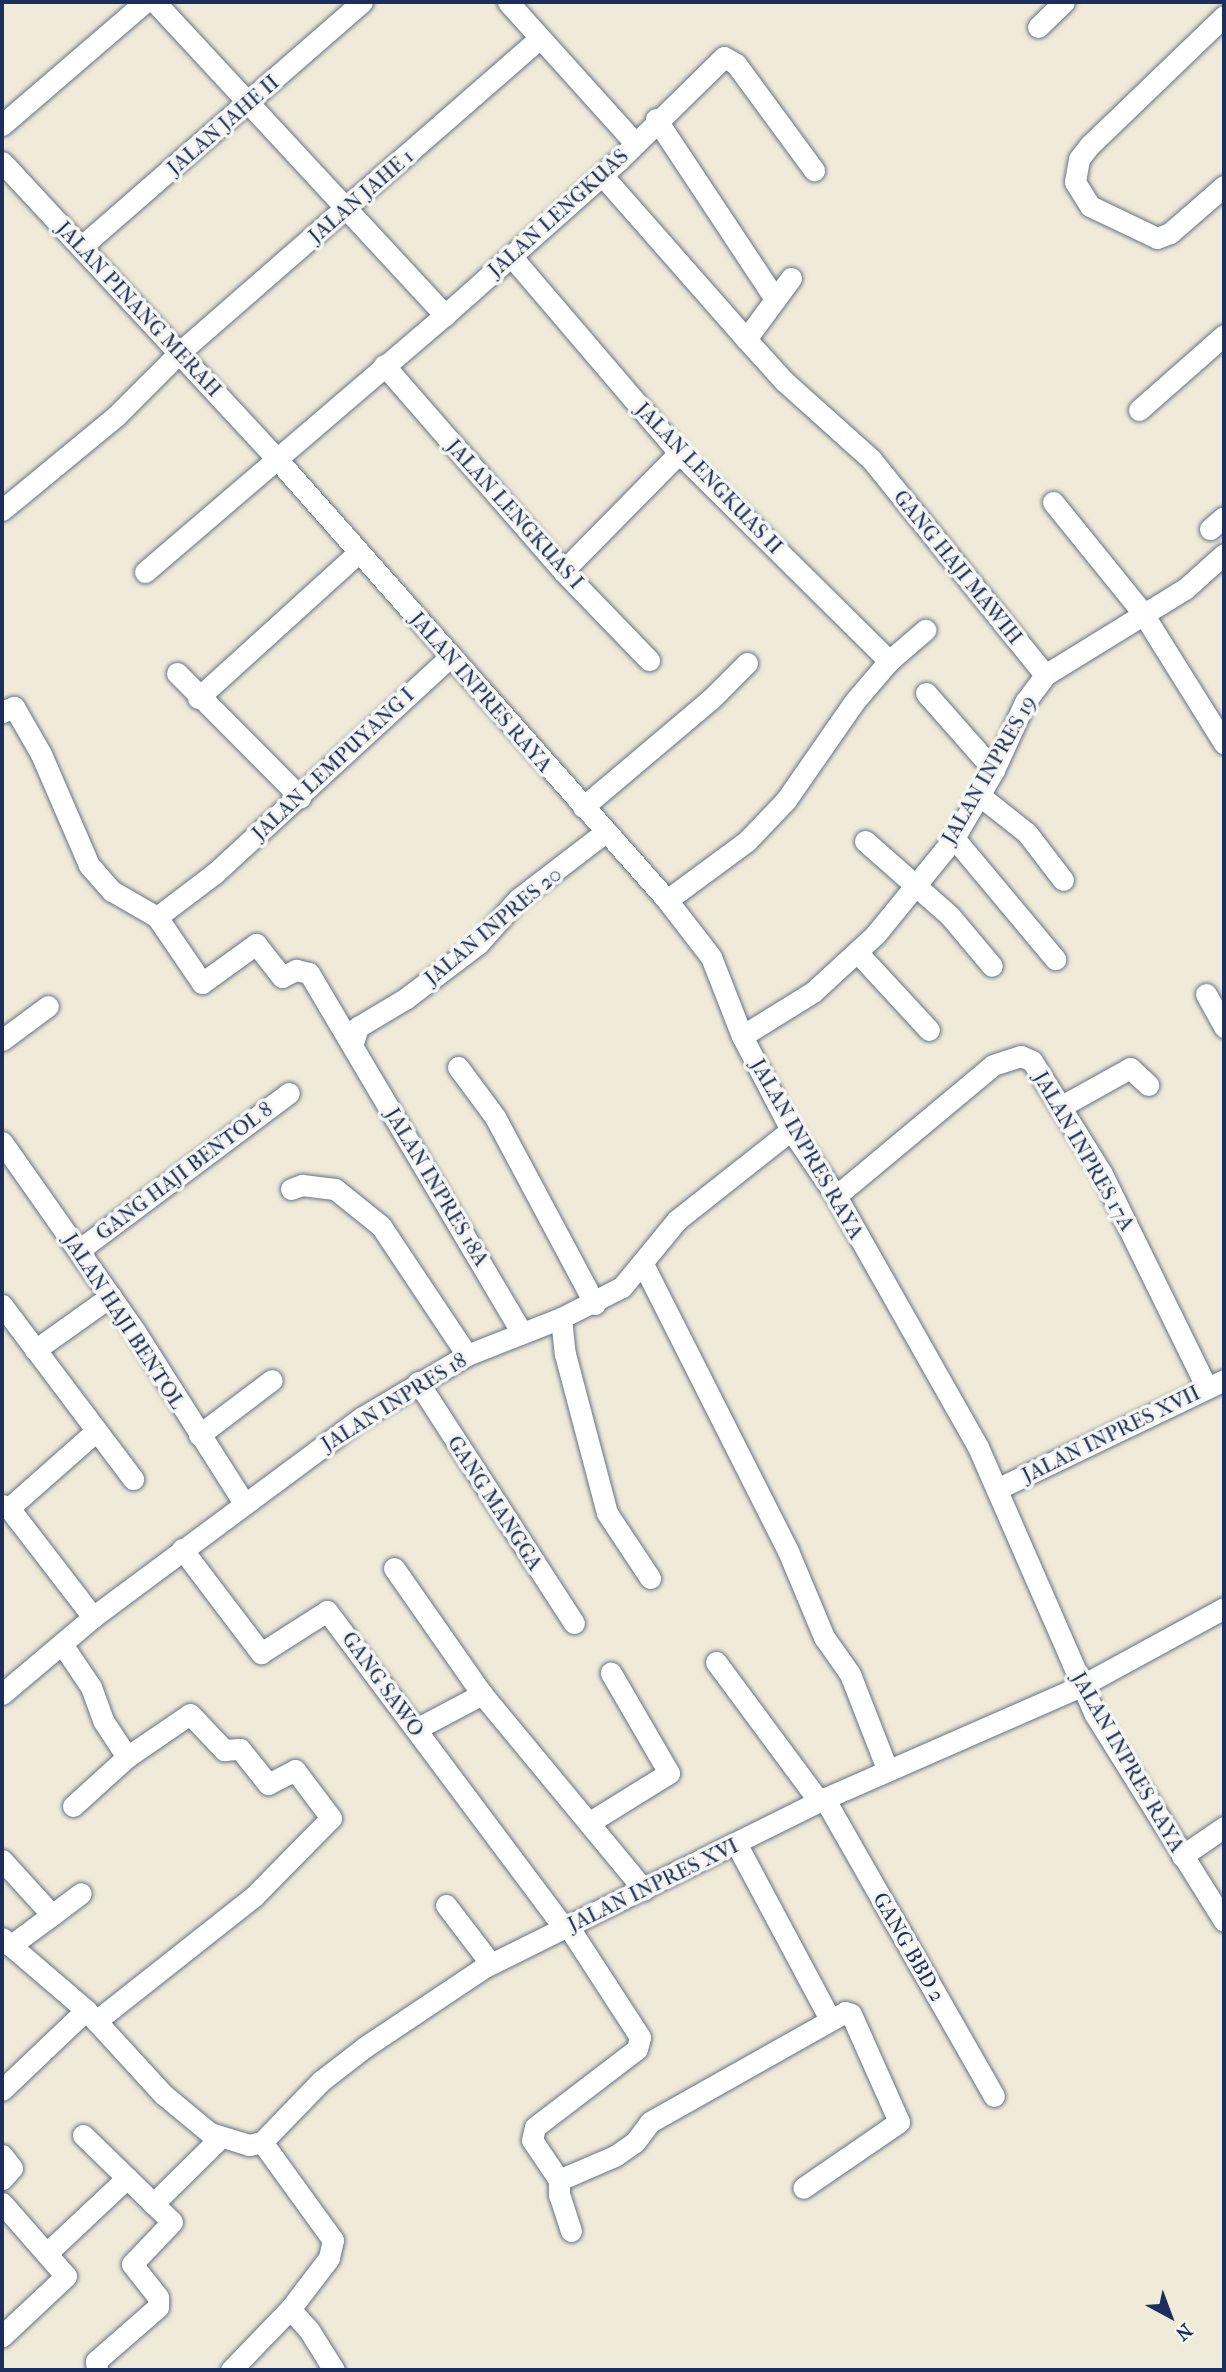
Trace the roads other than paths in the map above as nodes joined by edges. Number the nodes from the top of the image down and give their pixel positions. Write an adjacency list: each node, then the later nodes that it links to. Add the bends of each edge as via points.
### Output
1 (145, 2): 11 (street)
2 (155, 2): 9 (street)
3 (362, 2): 9 (street, JALAN JAHE II)
4 (508, 2): 8 (street)
5 (1064, 2): 7 (street)
6 (1224, 16): 16 (street, via 1089,146 1079,159 1075,182 1090,206 1157,238 1170,233)
7 (1038, 27)
8 (539, 38): 12 (street); 17 (street, JALAN JAHE 1)
9 (251, 102): 17 (street); 18 (street, JALAN JAHE II)
10 (656, 119): 12 (street, JALAN LENGKUAS); 14 (street, JALAN LENGKUAS, via 724,57); 21 (street)
11 (2, 125)
12 (634, 142): 15 (street, JALAN LENGKUAS)
13 (2, 162): 18 (street, JALAN PINANG MERAH)
14 (814, 170)
15 (602, 176): 19 (street, JALAN LENGKUAS); 24 (street, GANG HAJI MAWIH)
16 (1224, 187)
17 (347, 209): 22 (street); 25 (street, JALAN JAHE 1)
18 (81, 247): 25 (street, JALAN PINANG MERAH)
19 (511, 256): 22 (street, JALAN LENGKUAS); 28 (street, JALAN LENGKUAS II)
20 (791, 278): 21 (street)
21 (775, 299): 24 (street)
22 (445, 315): 26 (street, JALAN LENGKUAS)
23 (1224, 335): 27 (street)
24 (746, 340): 43 (street, GANG HAJI MAWIH, via 784,382 872,459)
25 (180, 352): 29 (street, JALAN PINANG MERAH); 31 (street, JALAN JAHE 1, via 116,416)
26 (384, 365): 29 (street, JALAN LENGKUAS); 34 (street, JALAN LENGKUAS I)
27 (1139, 410)
28 (680, 453): 34 (street); 40 (street, JALAN LENGKUAS II)
29 (276, 457): 32 (street, JALAN INPRES RAYA); 35 (street, JALAN LENGKUAS)
30 (1053, 502): 36 (street)
31 (2, 510)
32 (357, 554): 38 (street, JALAN INPRES RAYA); 45 (street)
33 (1224, 554): 36 (street, JALAN INPRES 19, via 1185,589)
34 (563, 571): 39 (street, JALAN LENGKUAS I)
35 (145, 572)
36 (1142, 612): 43 (street, JALAN INPRES 19); 47 (street)
37 (925, 630): 40 (street)
38 (451, 656): 50 (street, JALAN LEMPUYANG I); 51 (street, JALAN INPRES RAYA)
39 (649, 660)
40 (889, 661): 57 (street, via 824,739 786,800 747,841)
41 (747, 663): 51 (street)
42 (177, 673): 45 (street)
43 (1045, 675): 48 (street, JALAN INPRES 19, via 1025,702)
44 (926, 693): 48 (street)
45 (198, 698): 50 (street)
46 (2, 712): 58 (street, via 14,708 41,754 89,865 112,891)
47 (1224, 743)
48 (994, 770): 49 (street, JALAN INPRES 19)
49 (979, 795): 53 (street, JALAN INPRES 19); 55 (street, via 1027,833)
50 (300, 797): 58 (street, JALAN LEMPUYANG I, via 215,873)
51 (583, 807): 52 (street, JALAN INPRES RAYA)
52 (604, 833): 57 (street, JALAN INPRES RAYA); 68 (street, JALAN INPRES 20, via 518,899 478,944 405,999 358,1027)
53 (954, 838): 56 (street, JALAN INPRES 19); 60 (street)
54 (865, 841): 56 (street)
55 (1063, 880)
56 (914, 887): 59 (street, JALAN INPRES 19); 61 (street, via 950,916)
57 (667, 900): 66 (street, JALAN INPRES RAYA, via 716,965)
58 (157, 917): 68 (street, JALAN INPRES 18A, via 202,983 256,944 282,977 296,970 309,973)
59 (857, 952): 65 (street); 66 (street, JALAN INPRES 19, via 813,992)
60 (1055, 959)
61 (992, 965)
62 (1206, 994): 64 (street)
63 (48, 1006): 67 (street)
64 (1224, 1027)
65 (929, 1030)
66 (742, 1036): 73 (street, JALAN INPRES RAYA)
67 (2, 1040)
68 (354, 1043): 83 (street, JALAN INPRES 18A)
69 (458, 1067): 80 (street, via 495,1117)
70 (1149, 1085): 72 (street, via 1130,1068)
71 (289, 1093): 77 (street, GANG HAJI BENTOL 8)
72 (1060, 1107): 76 (street, JALAN INPRES 17A, via 1032,1061 1021,1056 1008,1058 993,1065); 88 (street, JALAN INPRES 17A, via 1102,1174)
73 (792, 1130): 76 (street, JALAN INPRES RAYA); 78 (street, JALAN INPRES 18, via 677,1220)
74 (2, 1142): 77 (street, JALAN HAJI BENTOL)
75 (291, 1189): 85 (street, via 321,1185 355,1201 381,1226)
76 (836, 1196): 92 (street, JALAN INPRES RAYA)
77 (79, 1250): 79 (street, JALAN HAJI BENTOL)
78 (644, 1266): 80 (street, JALAN INPRES 18); 109 (street, via 788,1551 824,1637 850,1674)
79 (111, 1296): 84 (street); 90 (street, JALAN HAJI BENTOL)
80 (595, 1304): 82 (street, JALAN INPRES 18)
81 (2, 1305): 84 (street)
82 (561, 1318): 83 (street, JALAN INPRES 18); 97 (street, via 565,1354 607,1513)
83 (521, 1332): 85 (street, JALAN INPRES 18)
84 (35, 1350): 89 (street)
85 (467, 1355): 87 (street, JALAN INPRES 18)
86 (272, 1380): 90 (street)
87 (418, 1382): 93 (street, JALAN INPRES 18); 100 (street, GANG MANGGA)
88 (1215, 1384): 92 (street, JALAN INPRES XVII)
89 (94, 1432): 91 (street); 94 (street)
90 (199, 1435): 93 (street, JALAN HAJI BENTOL)
91 (133, 1479)
92 (997, 1489): 104 (street, JALAN INPRES RAYA)
93 (243, 1503): 95 (street, JALAN INPRES 18)
94 (6, 1507): 99 (street)
95 (182, 1549): 99 (street, JALAN INPRES 18); 107 (street, GANG SAWO, via 261,1653 327,1611)
96 (394, 1568): 106 (street)
97 (650, 1578)
98 (1224, 1608): 104 (street, JALAN INPRES XVI)
99 (93, 1617): 101 (street, JALAN INPRES 18)
100 (574, 1623)
101 (62, 1644): 105 (street, JALAN INPRES 18); 108 (street, via 91,1687 104,1722)
102 (716, 1662): 110 (street, GANG BBD 2)
103 (611, 1673): 112 (street, via 669,1773)
104 (1081, 1686): 109 (street, JALAN INPRES XVI); 115 (street, JALAN INPRES RAYA)
105 (2, 1694)
106 (482, 1694): 107 (street); 112 (street)
107 (416, 1729): 122 (street, GANG SAWO)
108 (127, 1757): 111 (street); 125 (street, via 190,1714 224,1750 240,1749 268,1784 295,1770 331,1818 253,1897)
109 (887, 1769): 110 (street, JALAN INPRES XVI)
110 (822, 1800): 114 (street, JALAN INPRES XVI); 128 (street, GANG BBD 2)
111 (73, 1806)
112 (590, 1822): 117 (street)
113 (1224, 1827): 115 (street)
114 (737, 1845): 117 (street, JALAN INPRES XVI); 126 (street)
115 (1182, 1856): 121 (street, JALAN INPRES RAYA)
116 (2, 1860): 120 (street)
117 (644, 1890): 122 (street, JALAN INPRES XVI)
118 (81, 1894): 120 (street)
119 (446, 1905): 124 (street)
120 (52, 1915): 123 (street)
121 (1224, 1921)
122 (566, 1927): 124 (street, JALAN INPRES XVI); 135 (street, GANG SAWO, via 640,2037 639,2044 539,2123 532,2140)
123 (6, 1942): 125 (street)
124 (491, 1964): 131 (street, JALAN INPRES XVI, via 321,2081)
125 (91, 2016): 127 (street); 130 (street, via 164,2095)
126 (830, 2019): 135 (street, via 650,2122 635,2142 615,2156); 136 (street, via 851,2014 899,2122)
127 (2, 2090)
128 (994, 2096)
129 (83, 2135): 133 (street)
130 (219, 2139): 131 (street, via 249,2145); 138 (street)
131 (262, 2142): 141 (street, via 333,2240 328,2258)
132 (2, 2155): 134 (street, via 12,2168)
133 (127, 2178): 138 (street); 140 (street)
134 (2, 2179)
135 (559, 2180): 139 (street)
136 (803, 2188)
137 (2, 2203): 140 (street)
138 (153, 2204): 143 (street, via 173,2222 132,2264 158,2297 158,2307 96,2361)
139 (571, 2231)
140 (47, 2253): 142 (street, via 66,2276)
141 (288, 2311): 144 (street); 145 (street, via 309,2330)
142 (2, 2336)
143 (96, 2370)
144 (231, 2370)
145 (334, 2370)

